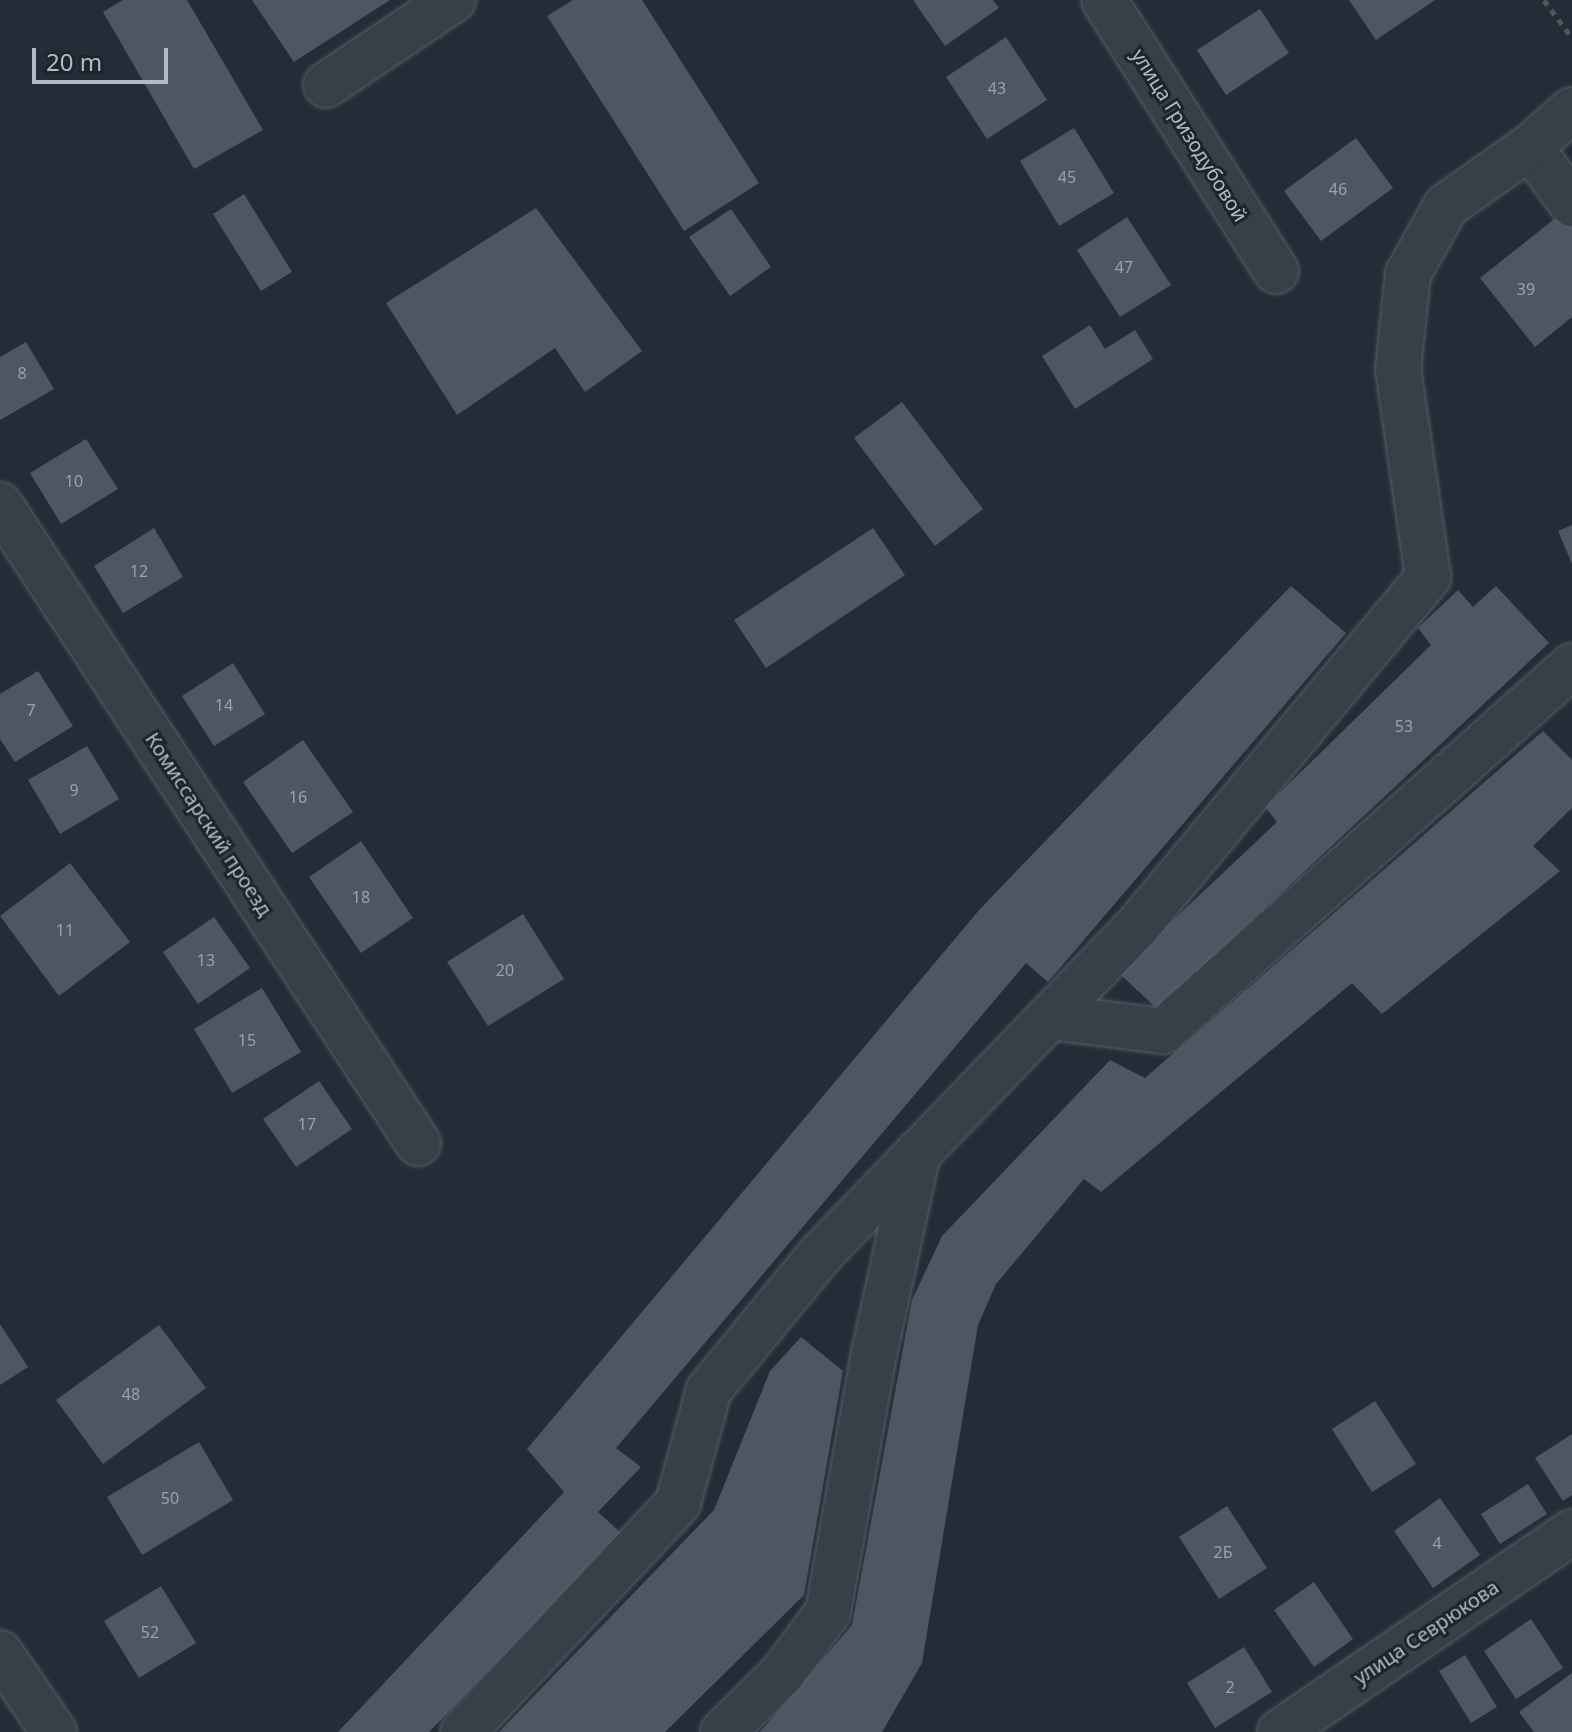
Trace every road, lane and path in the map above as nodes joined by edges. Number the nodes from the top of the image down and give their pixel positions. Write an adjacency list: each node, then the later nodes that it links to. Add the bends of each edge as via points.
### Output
1 (453, 0): 5 (street)
2 (1104, 0): 9 (street, улица Гризодубовой)
3 (1544, 0): 4 (path)
4 (1572, 38)
5 (326, 85)
6 (1572, 110): 7 (street)
7 (1530, 147): 8 (street); 12 (street, via 1446,206 1408,274 1398,370 1428,577 1136,928)
8 (1572, 204)
9 (1276, 271)
10 (0, 505): 13 (street, Комиссарский проезд)
11 (1572, 666): 12 (street, via 1163,1031)
12 (1050, 1017): 14 (street)
13 (418, 1143)
14 (918, 1153): 18 (street, via 820,1255 709,1390 678,1503); 19 (street, via 874,1354 828,1612 782,1674)
15 (1572, 1532): 20 (street, улица Севрюкова)
16 (0, 1653): 17 (street)
17 (47, 1723)
18 (463, 1732)
19 (723, 1732)
20 (1280, 1732)

